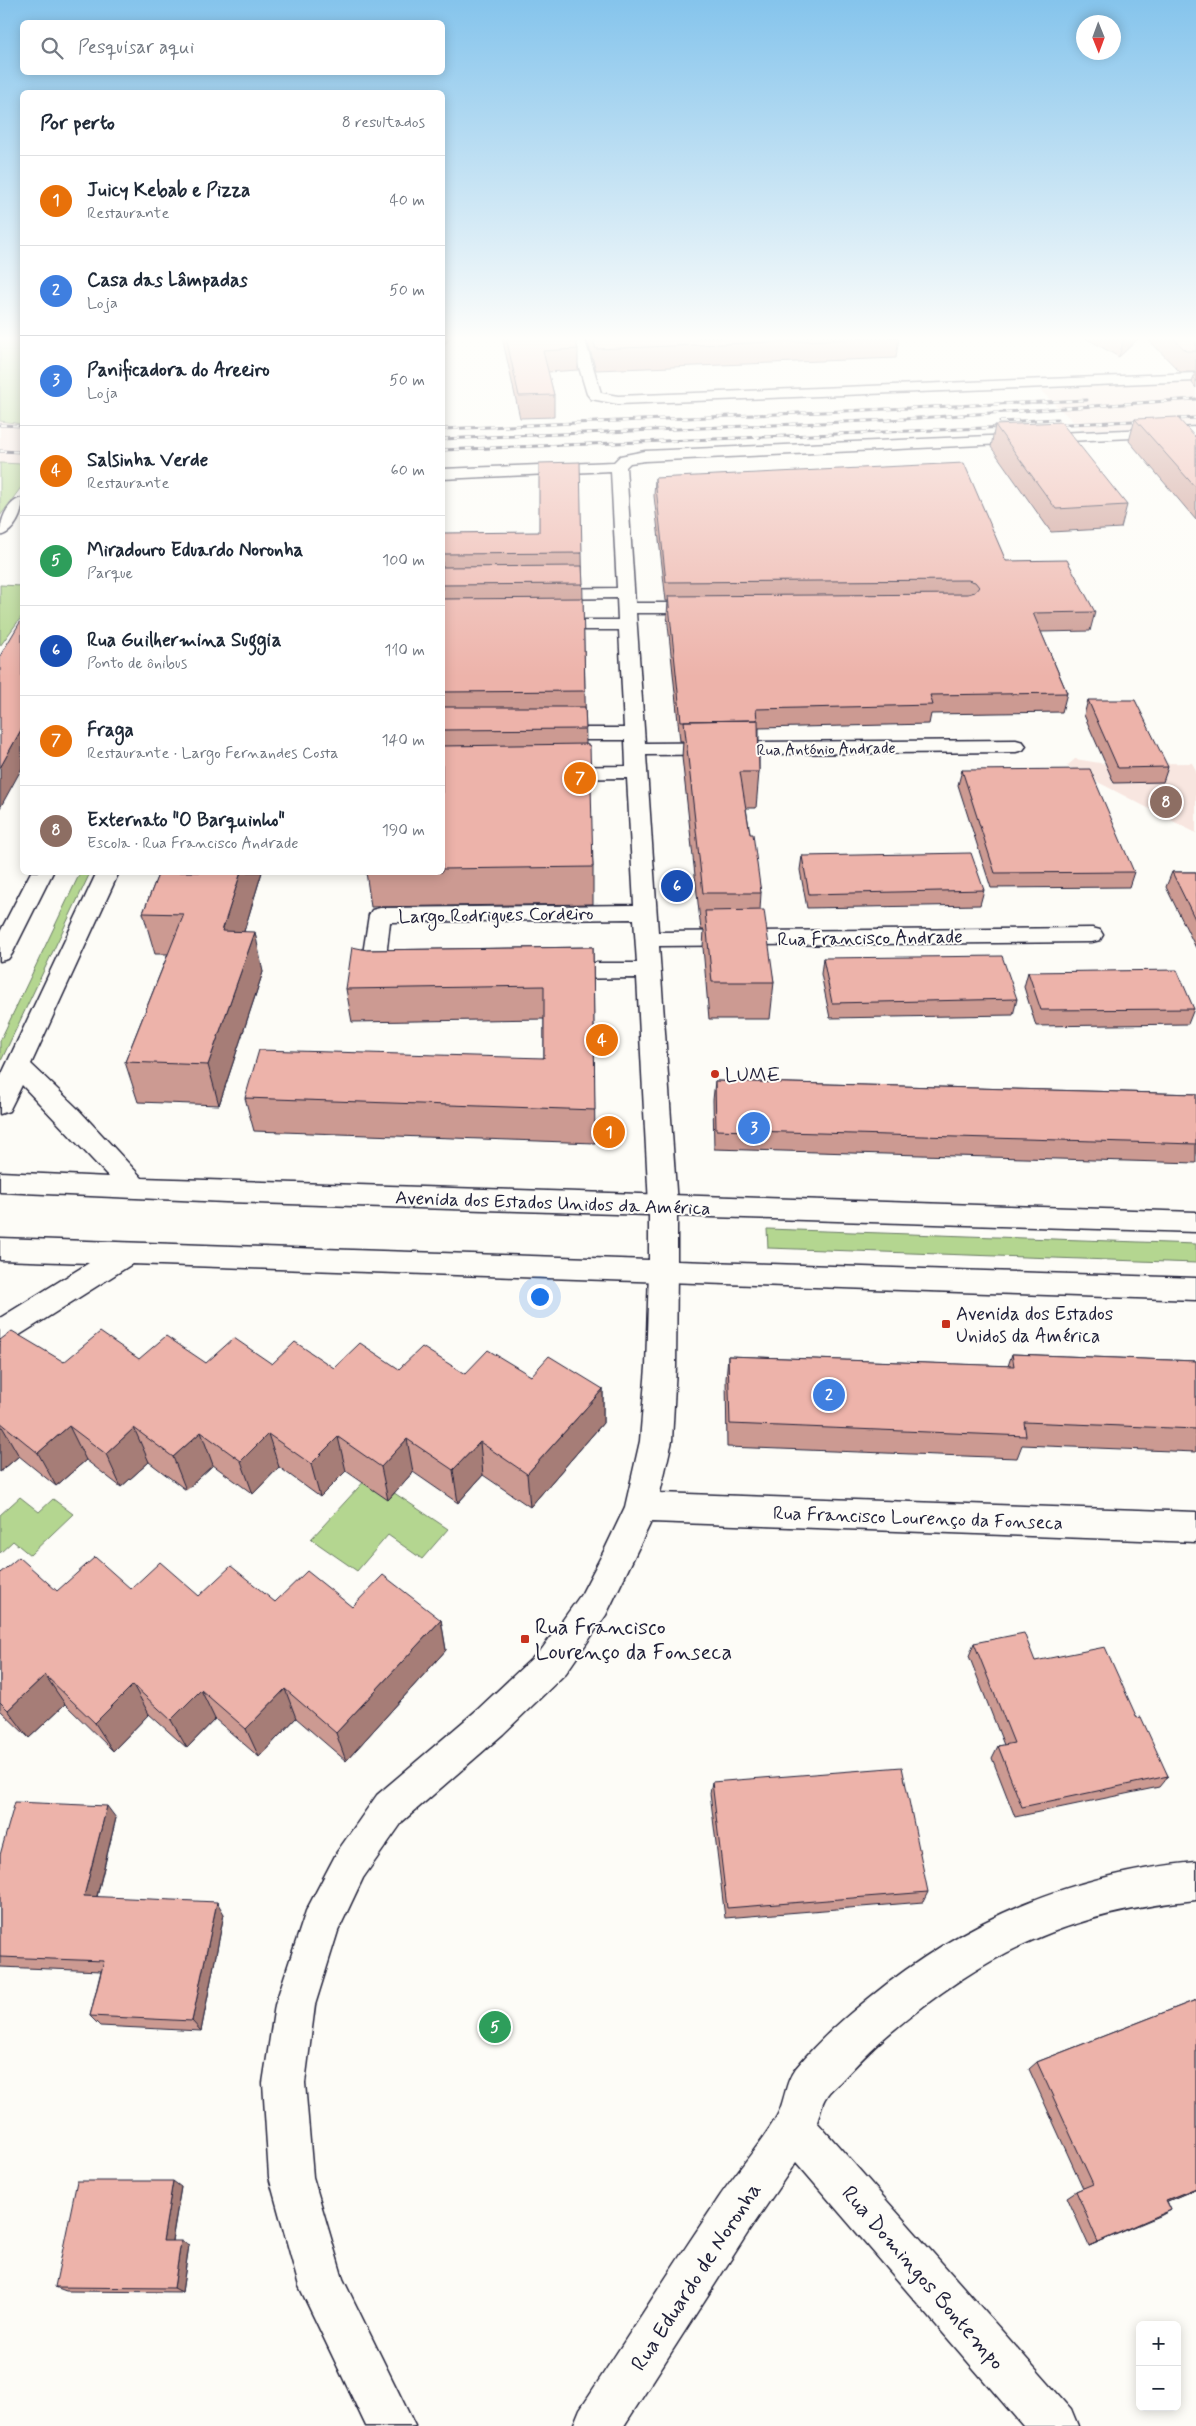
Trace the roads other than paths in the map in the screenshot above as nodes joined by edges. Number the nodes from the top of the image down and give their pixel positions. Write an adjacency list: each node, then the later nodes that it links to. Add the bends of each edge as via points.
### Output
1 (768, 450): 2 (street, via 645,456 626,459)
2 (618, 466): 3 (street); 8 (street)
3 (445, 474)
4 (20, 506): 5 (street)
5 (0, 531)
6 (530, 594): 8 (street)
7 (724, 608): 8 (street)
8 (627, 609): 9 (street); 11 (street)
9 (530, 626)
10 (529, 734): 11 (street, Rua António Andrade)
11 (635, 741): 12 (street, Rua António Andrade); 13 (street)
12 (1016, 746)
13 (637, 772): 14 (street); 17 (street)
14 (530, 773)
15 (40, 875): 20 (street)
16 (107, 875): 24 (street)
17 (646, 912): 19 (street); 23 (street, Largo Rodrigues Cordeiro, via 380,915 372,973)
18 (1092, 935): 19 (street, Rua Francisco Andrade)
19 (647, 939): 21 (street)
20 (0, 954)
21 (649, 970): 22 (street); 28 (street)
22 (530, 971)
23 (412, 972)
24 (18, 1066): 25 (street); 27 (street)
25 (0, 1105)
26 (0, 1182): 27 (street, Avenida dos Estados Unidos da América)
27 (135, 1188): 28 (street, Avenida dos Estados Unidos da América)
28 (663, 1205): 29 (street, Avenida dos Estados Unidos da América); 32 (street)
29 (1196, 1222)
30 (0, 1249): 31 (street)
31 (126, 1254): 32 (street); 34 (street)
32 (662, 1270): 33 (street); 35 (street, via 656,1441)
33 (1196, 1289)
34 (0, 1333)
35 (641, 1507): 36 (street, Rua Francisco Lourenço da Fonseca); 39 (street, via 594,1604 554,1661 490,1722 390,1808 350,1865 320,1926 295,2005 284,2083 291,2177 322,2286)
36 (1196, 1528)
37 (1196, 1881): 38 (street, Rua Eduardo de Noronha, via 1154,1885 1090,1899 1029,1920 971,1949 915,1986 862,2030 810,2084)
38 (794, 2128): 40 (street, Rua Eduardo de Noronha, via 733,2215); 41 (street, Rua Domingos Bontempo)
39 (391, 2426)
40 (597, 2426)
41 (1054, 2426)

